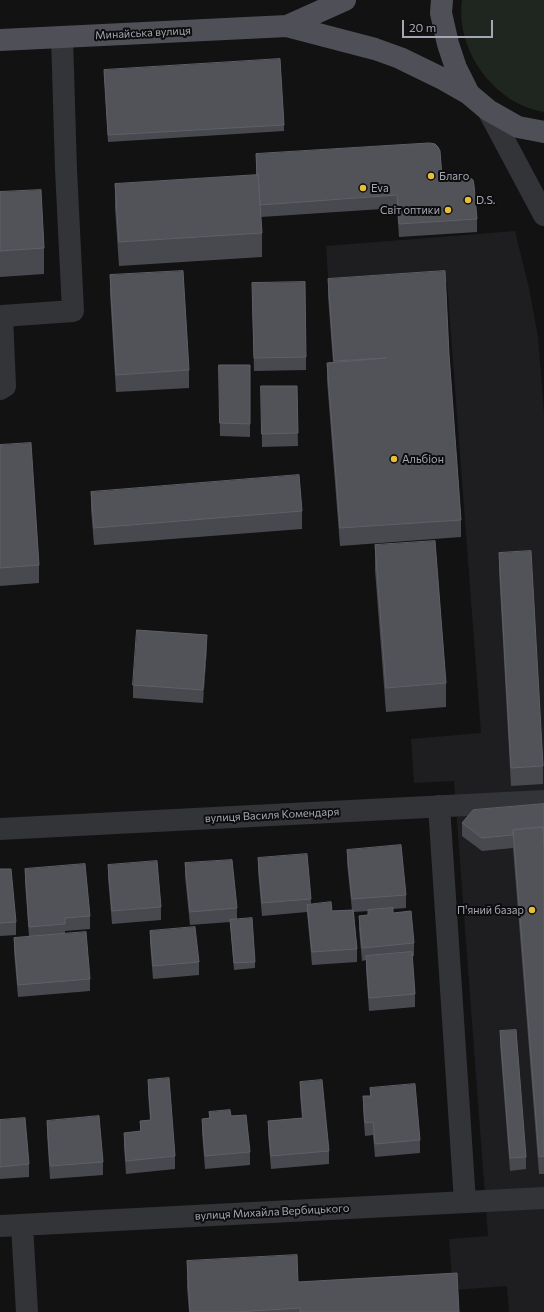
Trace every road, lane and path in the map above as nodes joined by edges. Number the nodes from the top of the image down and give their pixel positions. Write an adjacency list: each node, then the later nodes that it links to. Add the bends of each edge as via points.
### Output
1 (345, 0): 3 (main road, Минайська вулиця)
2 (442, 0): 6 (main road, via 441,13 448,44)
3 (287, 26): 4 (main road, Минайська вулиця); 6 (main road, Минайська вулиця, via 375,48 441,78)
4 (62, 37): 5 (main road, Минайська вулиця); 10 (street, via 73,311)
5 (0, 40)
6 (469, 94): 7 (main road)
7 (488, 110): 8 (main road, via 518,127); 9 (street)
8 (544, 132)
9 (544, 214)
10 (1, 316): 11 (street, via 5,386)
11 (0, 389)
12 (544, 801): 13 (street, вулиця Василя Комендаря)
13 (439, 806): 14 (street, вулиця Василя Комендаря); 16 (street)
14 (0, 829)
15 (544, 1198): 16 (street, вулиця Михайла Вербицького)
16 (465, 1202): 17 (street, вулиця Михайла Вербицького)
17 (22, 1225): 18 (street, вулиця Михайла Вербицького); 19 (street)
18 (0, 1226)
19 (27, 1312)

